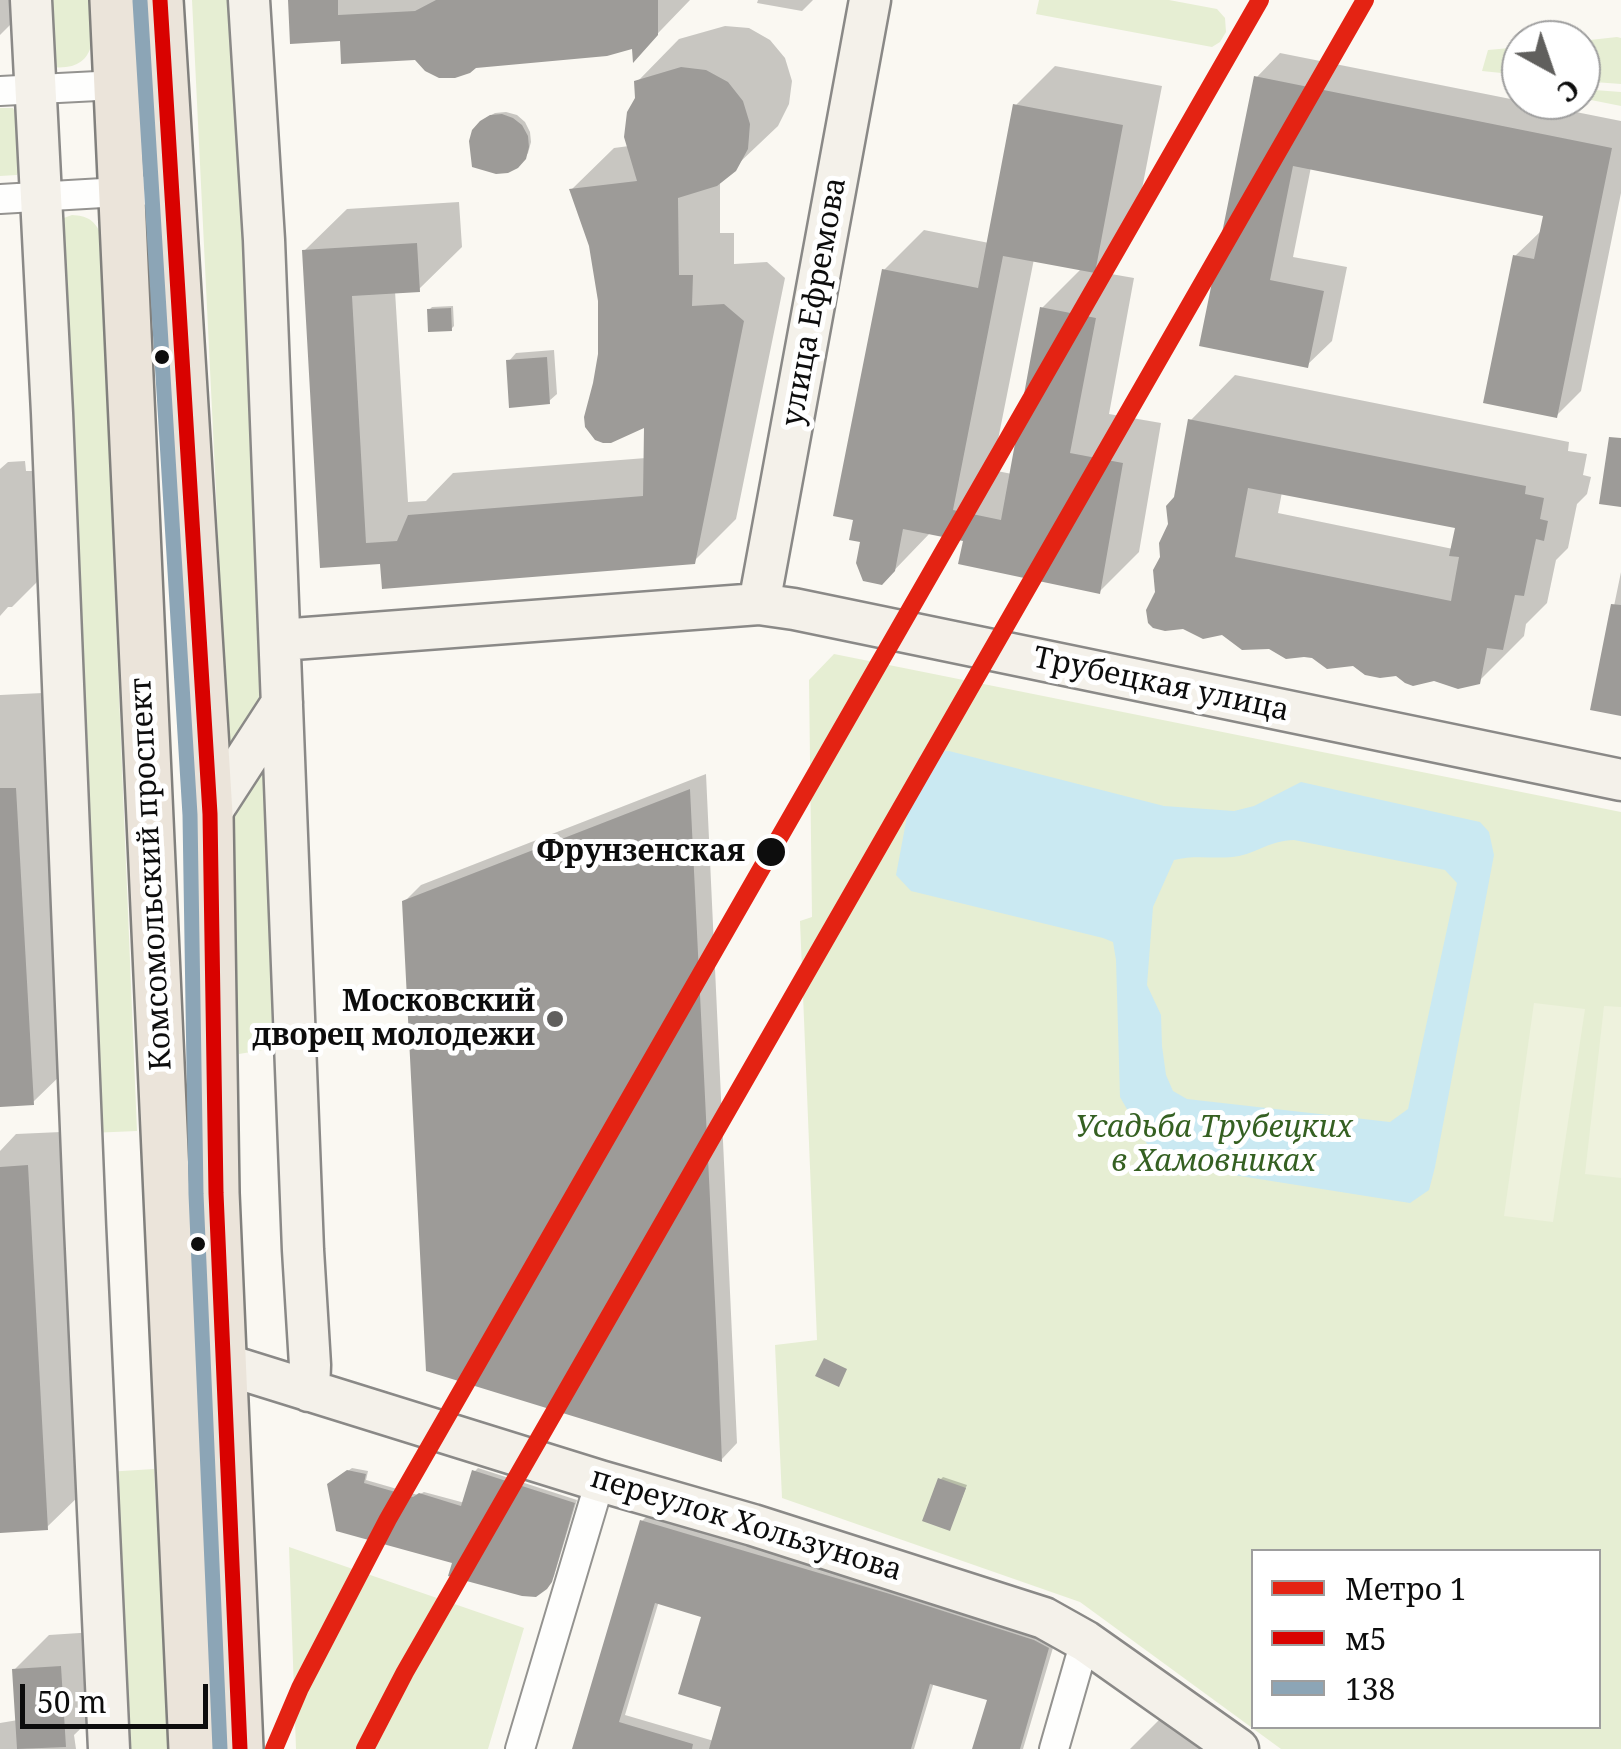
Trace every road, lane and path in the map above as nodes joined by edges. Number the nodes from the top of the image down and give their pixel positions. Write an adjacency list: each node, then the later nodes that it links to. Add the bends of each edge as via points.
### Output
1 (32, 0): 7 (street)
2 (112, 0): 6 (main road, Комсомольский проспект)
3 (160, 0): 8 (main road, Комсомольский проспект)
4 (249, 0): 13 (street)
5 (870, 0): 12 (street, улица Ефремова)
6 (116, 84): 7 (street); 9 (main road, Комсомольский проспект)
7 (18, 90): 10 (street)
8 (171, 189): 9 (street); 16 (main road, Комсомольский проспект)
9 (122, 192): 10 (street); 22 (main road, Комсомольский проспект)
10 (41, 196): 11 (street); 21 (street)
11 (0, 199)
12 (760, 604): 13 (street, Трубецкая улица); 15 (street, Трубецкая улица)
13 (280, 640): 14 (street)
14 (282, 703): 16 (street); 18 (street)
15 (1621, 780)
16 (210, 814): 17 (main road, Комсомольский проспект)
17 (224, 1364): 18 (street, переулок Хользунова); 23 (main road, Комсомольский проспект)
18 (309, 1391): 19 (street, переулок Хользунова)
19 (600, 1481): 20 (street, переулок Хользунова, via 974,1594 1044,1618); 24 (street)
20 (1085, 1641): 25 (street); 26 (street, переулок Хользунова)
21 (109, 1749)
22 (192, 1749)
23 (240, 1749)
24 (520, 1749)
25 (1054, 1749)
26 (1238, 1749)

